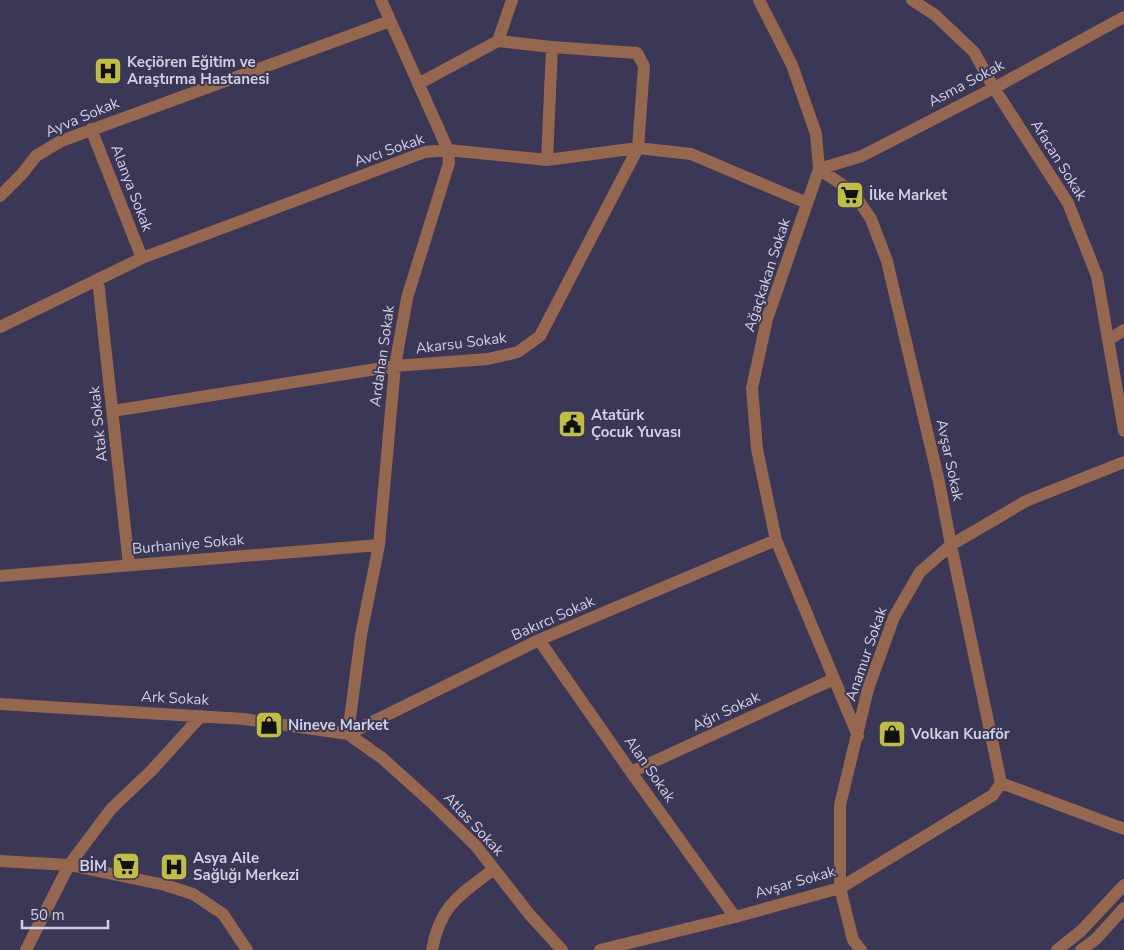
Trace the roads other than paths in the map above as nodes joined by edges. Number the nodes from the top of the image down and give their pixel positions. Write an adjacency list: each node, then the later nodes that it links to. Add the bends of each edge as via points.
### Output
1 (381, 0): 6 (street)
2 (512, 0): 7 (street)
3 (759, 0): 15 (street, Ağaçkakan Sokak, via 792,65 816,134)
4 (912, 0): 10 (street, Afacan Sokak, via 935,15 974,52)
5 (1124, 17): 10 (street, Asma Sokak)
6 (390, 21): 9 (street); 11 (street, Ayva Sokak)
7 (498, 41): 8 (street); 9 (street)
8 (552, 47): 12 (street, via 636,53 644,66); 14 (street)
9 (418, 84): 13 (street)
10 (994, 88): 15 (street, Asma Sokak, via 862,156); 22 (street, Afacan Sokak, via 1068,202 1096,276)
11 (91, 129): 16 (street, Ayva Sokak, via 36,156); 18 (street, Alanya Sokak)
12 (638, 148): 14 (street, Avcı Sokak); 17 (street, Avcı Sokak, via 692,154); 23 (street, Akarsu Sokak, via 540,336 518,352 488,359)
13 (448, 150): 14 (street, Avcı Sokak); 18 (street, Avcı Sokak, via 425,152); 23 (street, Ardahan Sokak, via 449,163 407,298)
14 (547, 160)
15 (819, 169): 17 (street, Ağaçkakan Sokak); 29 (street, Avşar Sokak, via 852,192 871,219 887,261 940,482)
16 (0, 196)
17 (807, 203): 27 (street, Ağaçkakan Sokak, via 767,319 752,388 757,449)
18 (142, 258): 19 (street, Avcı Sokak)
19 (98, 280): 20 (street, Avcı Sokak); 24 (street, Atak Sokak)
20 (0, 327)
21 (1124, 330): 22 (street)
22 (1108, 340): 25 (street, Afacan Sokak)
23 (395, 366): 24 (street, Akarsu Sokak); 28 (street, Ardahan Sokak)
24 (113, 411): 30 (street, Atak Sokak)
25 (1124, 431)
26 (1124, 462): 29 (street, Anamur Sokak, via 1026,501)
27 (776, 540): 32 (street, Bakırcı Sokak); 33 (street, Ağaçkakan Sokak)
28 (379, 545): 30 (street, Burhaniye Sokak); 36 (street, Ardahan Sokak, via 361,635)
29 (951, 545): 37 (street, Anamur Sokak, via 920,572 894,617 868,689); 39 (street, Avşar Sokak)
30 (129, 565): 31 (street, Burhaniye Sokak)
31 (0, 576)
32 (539, 640): 36 (street, Bakırcı Sokak); 38 (street, Alan Sokak)
33 (834, 679): 37 (street, Ağaçkakan Sokak); 38 (street, Ağrı Sokak)
34 (0, 704): 35 (street, Ark Sokak)
35 (201, 716): 36 (street, Ark Sokak); 42 (street, via 111,809)
36 (348, 734): 43 (street, Atlas Sokak, via 382,758 431,802 476,846)
37 (858, 736): 45 (street, Anamur Sokak, via 840,805)
38 (631, 772): 47 (street, Alan Sokak)
39 (1001, 783): 40 (street); 45 (street, Avşar Sokak, via 993,795)
40 (1124, 829)
41 (0, 861): 42 (street)
42 (69, 865): 48 (street); 49 (street, via 193,894 223,914)
43 (494, 869): 50 (street, via 458,896 446,910); 51 (street, Atlas Sokak)
44 (1124, 885): 54 (street)
45 (840, 888): 47 (street, Avşar Sokak); 53 (street, Anamur Sokak, via 853,940)
46 (1124, 908): 55 (street)
47 (735, 916): 52 (street, Avşar Sokak)
48 (26, 950)
49 (247, 950)
50 (432, 950)
51 (562, 950)
52 (600, 950)
53 (861, 950)
54 (1057, 950)
55 (1081, 950)

